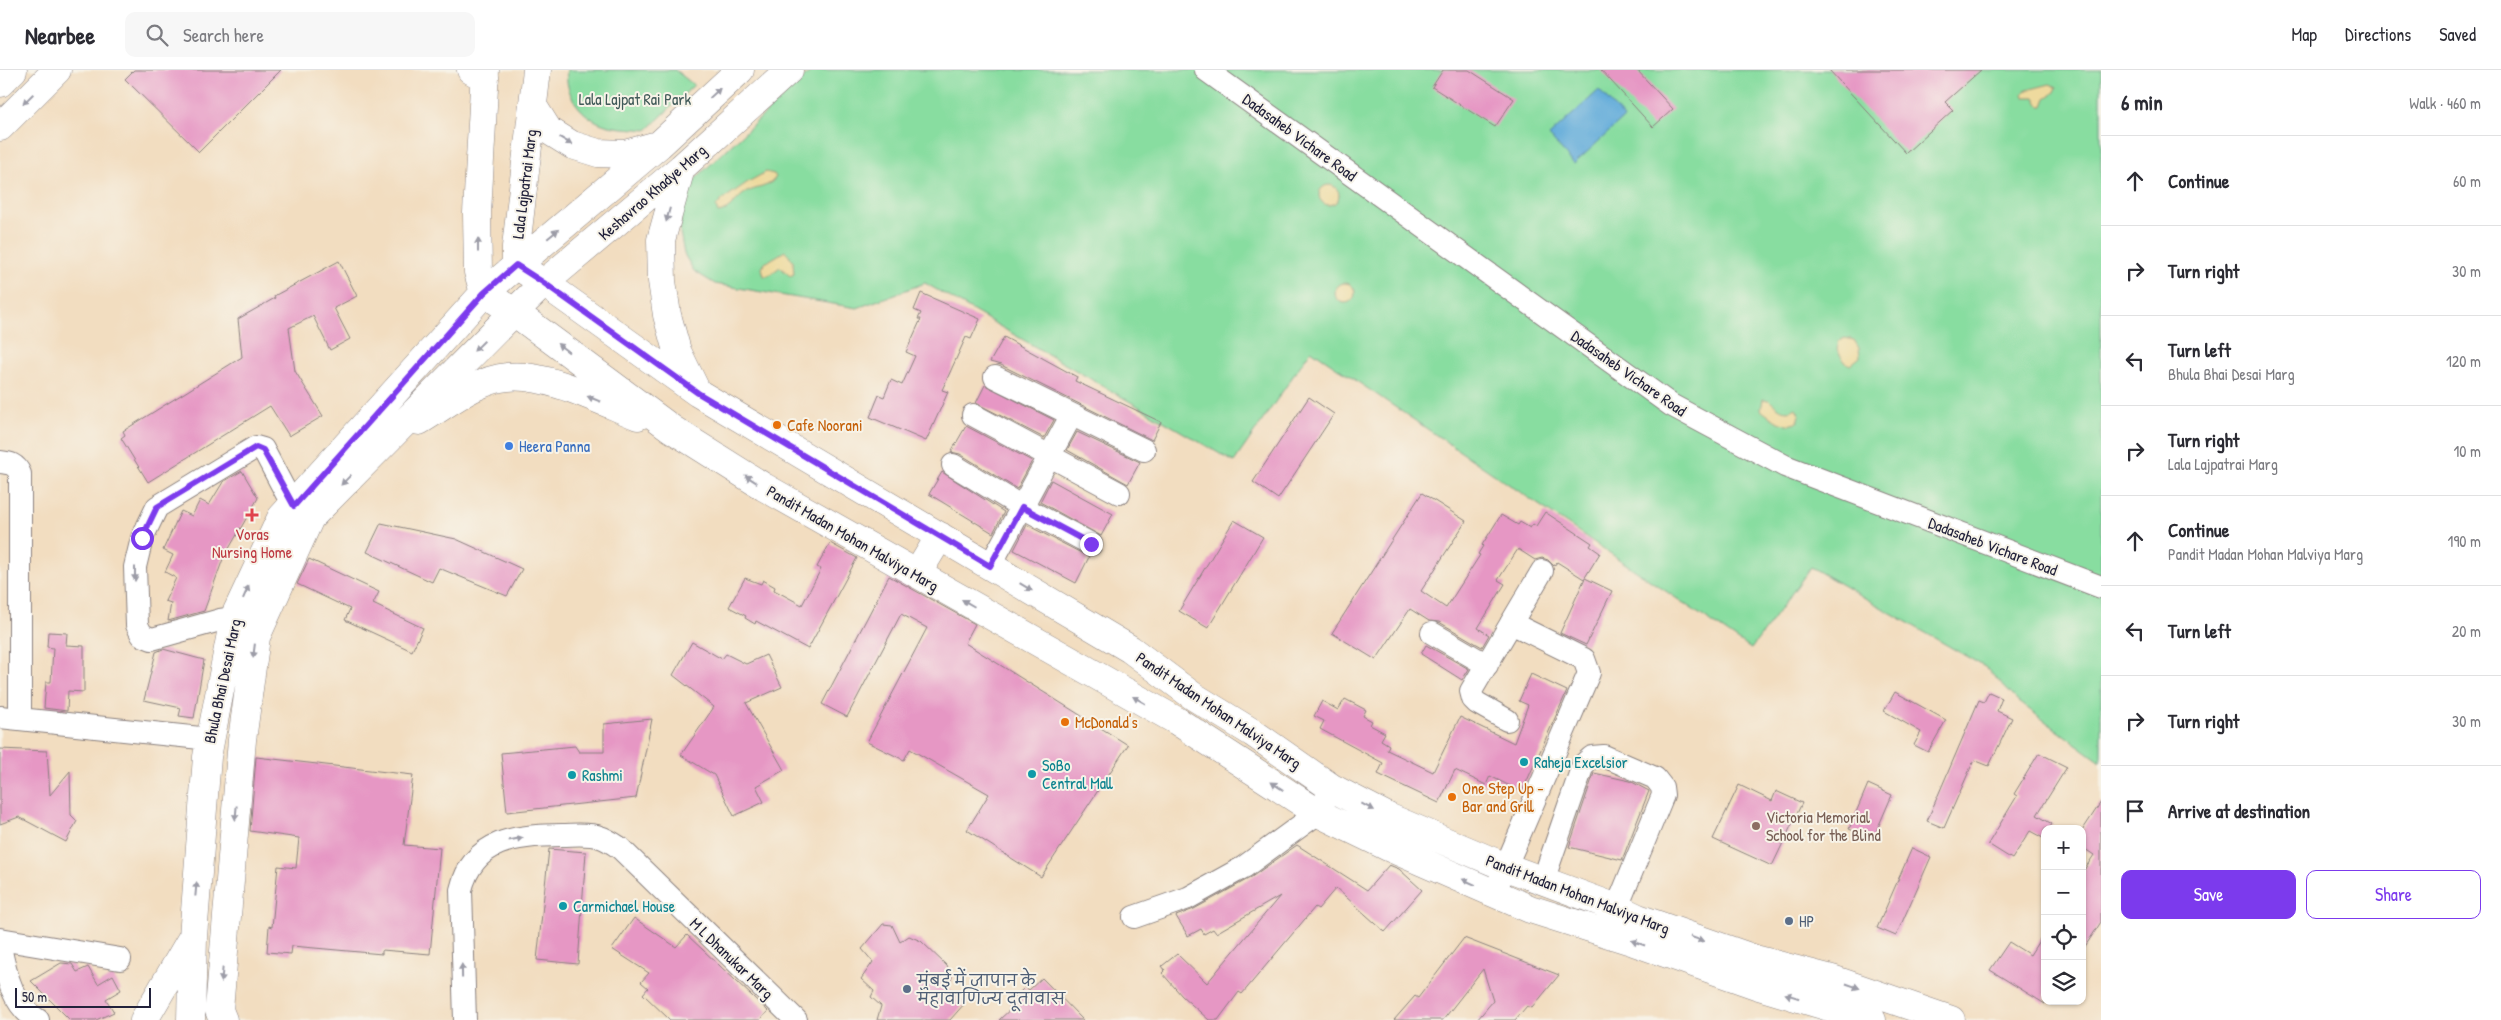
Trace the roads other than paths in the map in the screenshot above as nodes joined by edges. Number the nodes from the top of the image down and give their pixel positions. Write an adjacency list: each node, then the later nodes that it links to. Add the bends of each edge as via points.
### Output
1 (13, 70): 8 (main road)
2 (57, 70): 10 (main road, one-way to 10)
3 (538, 70): 9 (main road, Lala Lajpatrai Marg)
4 (740, 70): 11 (main road, Keshavrao Khadye Marg, one-way to 4)
5 (789, 70): 12 (main road, Keshavrao Khadye Marg)
6 (1206, 70): 36 (street, Dadasaheb Vichare Road, via 1671,405 1785,466)
7 (481, 73): 15 (main road, one-way to 7, via 478,272 477,213)
8 (0, 83)
9 (533, 106): 11 (main road, one-way to 11, via 548,130 572,145 598,153 625,154); 13 (main road, Lala Lajpatrai Marg)
10 (0, 127)
11 (659, 145): 13 (main road, Keshavrao Khadye Marg, one-way to 11)
12 (681, 168): 14 (main road, Keshavrao Khadye Marg); 18 (main road, one-way to 18, via 661,240 662,281 677,351)
13 (516, 265): 14 (main road); 15 (main road, Bhula Bhai Desai Marg)
14 (544, 283): 16 (main road, Keshavrao Khadye Marg); 18 (main road, Pandit Madan Mohan Malviya Marg)
15 (484, 293): 16 (main road, Pandit Madan Mohan Malviya Marg); 28 (main road, Bhula Bhai Desai Marg)
16 (514, 312): 21 (main road, Pandit Madan Mohan Malviya Marg, one-way to 16); 22 (main road, Bhula Bhai Desai Marg, one-way to 22)
17 (995, 377): 20 (street)
18 (698, 393): 31 (main road, Pandit Madan Mohan Malviya Marg)
19 (972, 415): 24 (street)
20 (1071, 416): 23 (street); 24 (street)
21 (672, 429): 22 (main road, one-way to 22, via 539,378 507,377 473,388); 35 (main road, Pandit Madan Mohan Malviya Marg, one-way to 21, via 764,487)
22 (380, 445): 58 (main road, Bhula Bhai Desai Marg, one-way to 58, via 310,518 256,637 242,740)
23 (1144, 450)
24 (1049, 456): 27 (street); 29 (street)
25 (0, 462): 30 (street, via 12,464 20,474)
26 (953, 465): 29 (street)
27 (1119, 493)
28 (294, 506): 37 (main road, Bhula Bhai Desai Marg, one-way to 28, via 281,518); 37 (street, one-way to 37, via 263,450 256,447 157,507 142,538 135,567 137,625 142,635 152,640)
29 (1022, 507): 32 (street); 33 (street)
30 (10, 534): 42 (street)
31 (940, 536): 33 (main road, Pandit Madan Mohan Malviya Marg); 35 (main road)
32 (1091, 544)
33 (990, 566): 41 (main road, Pandit Madan Mohan Malviya Marg, one-way to 41, via 1130,649)
34 (1542, 571): 38 (street)
35 (917, 574): 44 (main road, Pandit Madan Mohan Malviya Marg, one-way to 35)
36 (2101, 587)
37 (234, 618): 45 (main road, Bhula Bhai Desai Marg)
38 (1511, 623): 40 (street); 48 (street, via 1584,659 1589,673)
39 (1432, 632): 40 (street)
40 (1487, 665): 43 (street, via 1471,695 1477,703)
41 (1193, 696): 44 (street); 46 (main road, Pandit Madan Mohan Malviya Marg)
42 (10, 718): 45 (street)
43 (1507, 720)
44 (1177, 721): 47 (main road, Pandit Madan Mohan Malviya Marg, one-way to 44)
45 (210, 740): 54 (main road, Bhula Bhai Desai Marg, one-way to 45)
46 (1332, 788): 47 (street); 48 (main road, Pandit Madan Mohan Malviya Marg, one-way to 48, via 1388,818)
47 (1318, 813): 50 (main road, Pandit Madan Mohan Malviya Marg, one-way to 47); 52 (street, via 1244,867 1188,898)
48 (1506, 867): 49 (main road, Pandit Madan Mohan Malviya Marg); 50 (street)
49 (1543, 881): 51 (main road, Pandit Madan Mohan Malviya Marg); 51 (street, via 1583,765 1592,757 1604,756 1655,778 1662,787 1663,795)
50 (1493, 893): 53 (main road, Pandit Madan Mohan Malviya Marg)
51 (1617, 908): 53 (street); 65 (main road, Pandit Madan Mohan Malviya Marg, one-way to 65, via 1755,959 1832,979)
52 (1134, 917)
53 (1606, 934): 64 (main road, Pandit Madan Mohan Malviya Marg, one-way to 53)
54 (192, 937): 60 (main road); 61 (main road, Bhula Bhai Desai Marg)
55 (0, 939): 57 (street)
56 (0, 946): 59 (street, via 17,999 28,1015)
57 (120, 959)
58 (221, 1015): 61 (main road)
59 (38, 1020)
60 (144, 1020)
61 (189, 1020)
62 (465, 1020): 63 (street, M L Dhanukar Marg, one-way to 63, via 461,890 475,859 496,843 537,835 580,834 600,837 620,848)
63 (796, 1020)
64 (1872, 1020)
65 (1951, 1020)

